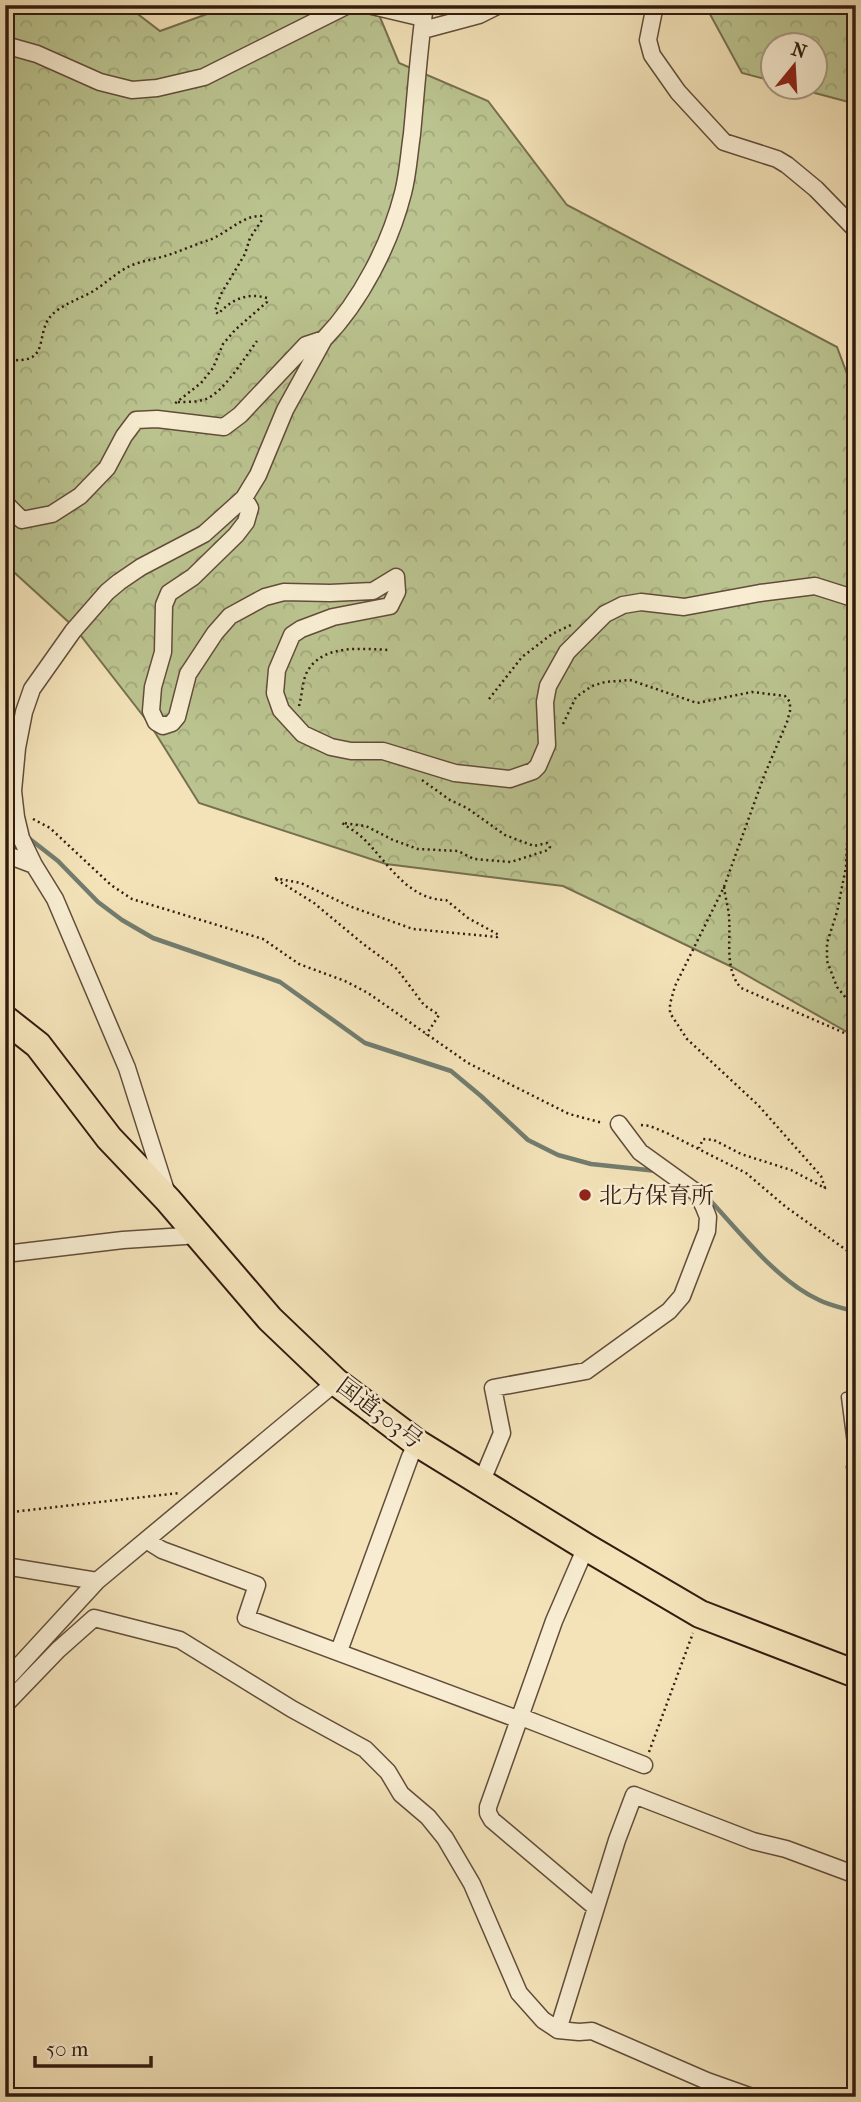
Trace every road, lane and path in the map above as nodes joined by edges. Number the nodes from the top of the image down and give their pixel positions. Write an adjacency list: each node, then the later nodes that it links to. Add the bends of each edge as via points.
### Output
1 (348, 5): 6 (street, via 204,77 157,88 132,90 100,82)
2 (368, 5): 5 (street)
3 (499, 5): 5 (street, via 478,15)
4 (655, 5): 7 (street, via 648,40 652,55 678,92 724,142 787,165)
5 (424, 18): 8 (street, via 403,192 389,235 361,290)
6 (5, 44)
7 (856, 230)
8 (324, 339): 12 (street, via 306,345 224,427); 13 (street)
9 (257, 341): 11 (path, via 212,395)
10 (5, 359): 11 (path, via 28,360 36,354 50,316 125,268 210,240 261,216 215,311 218,314 242,297 263,296 267,302 223,344 201,383)
11 (177, 402): 12 (path)
12 (157, 419): 14 (street, via 136,420 107,468 80,496 52,514 22,520)
13 (244, 498): 19 (street, via 250,508 236,535 193,577 169,593 151,711 163,726 177,717 188,674 230,616 284,592 373,591 397,577 390,607 333,617 292,635 277,670 275,693); 23 (street, via 204,534 119,582 73,631 32,689 24,712 13,791)
14 (5, 499)
15 (856, 599): 19 (street, via 815,586 684,607 641,602 605,614 567,652 548,685 547,745 538,766 510,779 454,773 383,751 331,747 303,734)
16 (576, 623): 18 (path, via 522,657)
17 (390, 650): 19 (path, via 349,649 318,659 304,678 301,699)
18 (489, 699)
19 (290, 720)
20 (562, 727): 26 (path, via 576,697 605,682 630,680 697,704 752,692 785,696 790,702 787,722)
21 (856, 767): 27 (path, via 849,799 846,867 827,943 827,961 837,987)
22 (418, 777): 29 (path, via 505,835 550,847 511,863 474,859 458,851 418,849 366,826 342,823 363,838 401,880 431,900 446,900 495,931 497,937 413,929 301,883 274,878 314,903 397,969 424,1005 439,1015)
23 (16, 817): 25 (street); 29 (path, via 31,818 50,828 132,899 263,939 299,964 368,992)
24 (5, 854): 25 (street)
25 (33, 865): 33 (street, via 55,899 127,1068)
26 (724, 887): 30 (path, via 734,981); 32 (path, via 675,986 670,1013 687,1039 758,1105 821,1177 825,1188 714,1140 703,1139)
27 (856, 1010)
28 (5, 1019): 33 (highway, 国道303号, via 38,1045 108,1138)
29 (426, 1035): 31 (path, via 468,1063 569,1114 596,1123)
30 (856, 1038)
31 (619, 1124): 32 (path, via 650,1126); 43 (street, via 640,1153 697,1193 708,1217 708,1231 682,1296 669,1311 586,1371 493,1388 502,1433)
32 (699, 1148): 36 (path, via 746,1173)
33 (168, 1200): 34 (highway, 国道303号)
34 (194, 1230): 35 (street, via 185,1236); 37 (highway, 国道303号, via 270,1319)
35 (5, 1254)
36 (856, 1257)
37 (336, 1382): 39 (highway, 国道303号); 44 (street)
38 (846, 1397): 41 (lane)
39 (417, 1443): 43 (highway, 国道303号); 50 (street)
40 (5, 1457): 44 (path, via 12,1512 161,1494)
41 (855, 1467): 42 (lane)
42 (856, 1472)
43 (481, 1483): 46 (highway, 国道303号)
44 (200, 1495): 45 (street)
45 (146, 1540): 48 (street); 50 (street, via 257,1585 246,1618)
46 (586, 1547): 49 (highway, 国道303号); 54 (street)
47 (5, 1566): 48 (street)
48 (97, 1581): 52 (street)
49 (700, 1614): 51 (highway, 国道303号); 55 (path)
50 (339, 1651): 54 (street)
51 (856, 1674)
52 (5, 1681)
53 (5, 1705): 58 (street, via 94,1618 180,1640 352,1741 388,1772 401,1794 445,1839 472,1884 519,1993 542,2020)
54 (520, 1719): 55 (street); 57 (street, via 488,1814)
55 (644, 1765)
56 (856, 1875): 57 (street, via 634,1795)
57 (595, 1907): 58 (street)
58 (558, 2030): 59 (street, via 592,2031)
59 (752, 2097)

